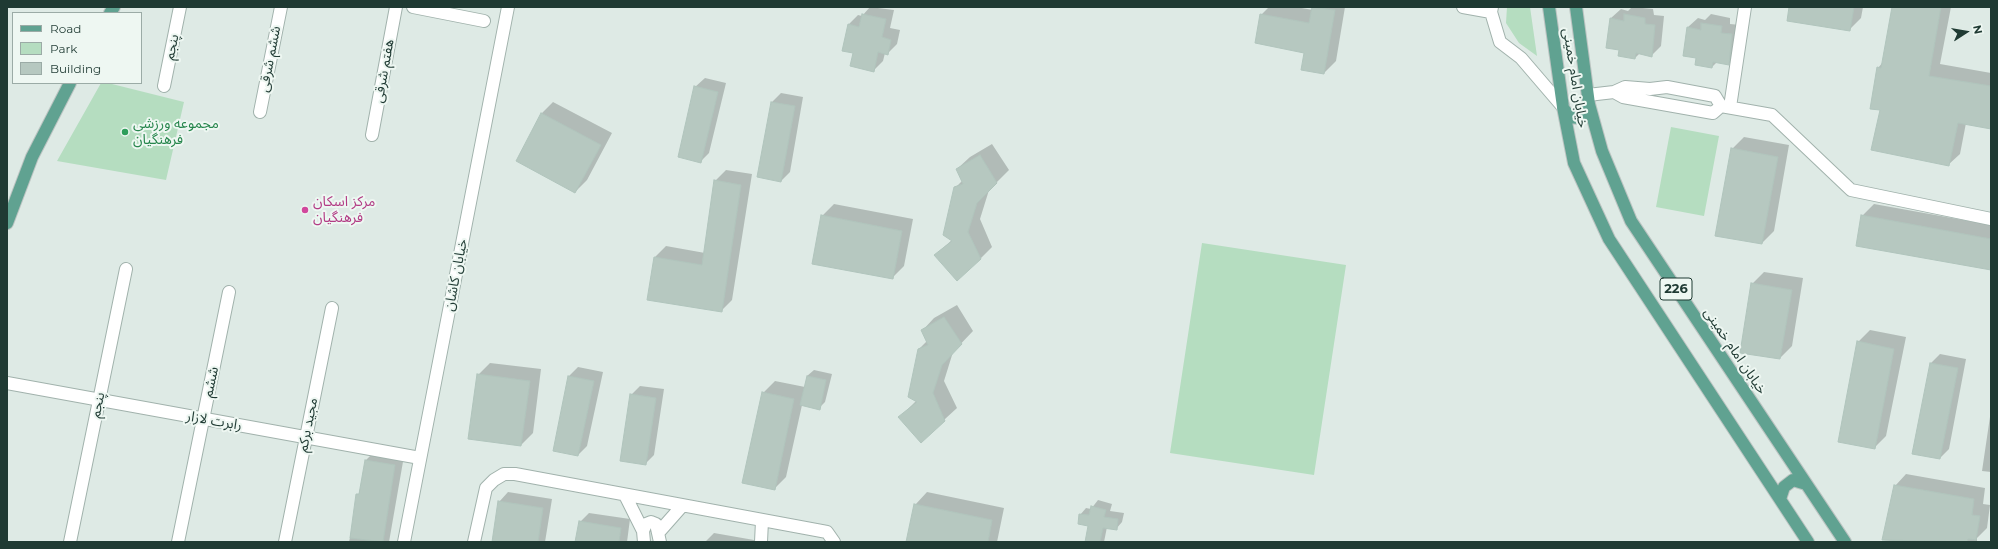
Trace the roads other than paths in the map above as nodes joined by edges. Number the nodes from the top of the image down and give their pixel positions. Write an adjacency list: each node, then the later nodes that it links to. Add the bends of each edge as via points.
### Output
1 (180, 7): 13 (street, پنجم)
2 (281, 7): 18 (street, ششم شرقی)
3 (396, 7): 19 (street, هفتم شرقی)
4 (413, 7): 11 (street)
5 (508, 7): 29 (street, خیابان کاشان)
6 (1463, 7): 10 (street)
7 (1549, 7): 17 (main road, خیابان امام خمینی / 226)
8 (1576, 7): 15 (main road, خیابان امام خمینی / 226)
9 (1745, 7): 16 (street)
10 (1491, 10): 17 (street, via 1500,42 1521,58)
11 (484, 21)
12 (69, 84): 21 (main road, via 32,157)
13 (164, 86)
14 (1649, 95): 15 (street, via 1626,87); 16 (street, via 1713,113); 16 (street, via 1667,87 1715,96)
15 (1588, 99): 17 (main road, via 1585,114 1577,118 1570,117); 30 (main road, خیابان امام خمینی / 226, via 1602,152 1631,221)
16 (1725, 106): 20 (street, via 1772,115 1851,190)
17 (1563, 107): 32 (main road, خیابان امام خمینی / 226, via 1574,163 1609,239)
18 (260, 112)
19 (372, 135)
20 (1991, 219)
21 (7, 223)
22 (126, 269): 26 (street, پنجم)
23 (229, 292): 27 (street, ششم)
24 (332, 308): 28 (street, مجید برکم)
25 (7, 383): 26 (street, رابرت لازار)
26 (99, 400): 27 (street, رابرت لازار); 37 (street, پنجم)
27 (203, 419): 28 (street, رابرت لازار); 38 (street, ششم)
28 (306, 438): 29 (street, رابرت لازار); 39 (street, مجید برکم)
29 (420, 458): 40 (street, خیابان کاشان)
30 (1806, 484): 32 (main road, via 1793,480 1784,487); 45 (main road, خیابان امام خمینی / 226)
31 (625, 495): 33 (street); 35 (street); 41 (street, via 504,474 486,488)
32 (1780, 499): 44 (main road, خیابان امام خمینی / 226)
33 (682, 506): 34 (street); 36 (street)
34 (762, 521): 42 (street); 43 (street, via 827,532)
35 (643, 536): 36 (street, via 646,524 651,522 656,524)
36 (659, 537)
37 (70, 542)
38 (178, 542)
39 (285, 542)
40 (404, 542)
41 (474, 542)
42 (761, 542)
43 (834, 542)
44 (1808, 542)
45 (1845, 542)

